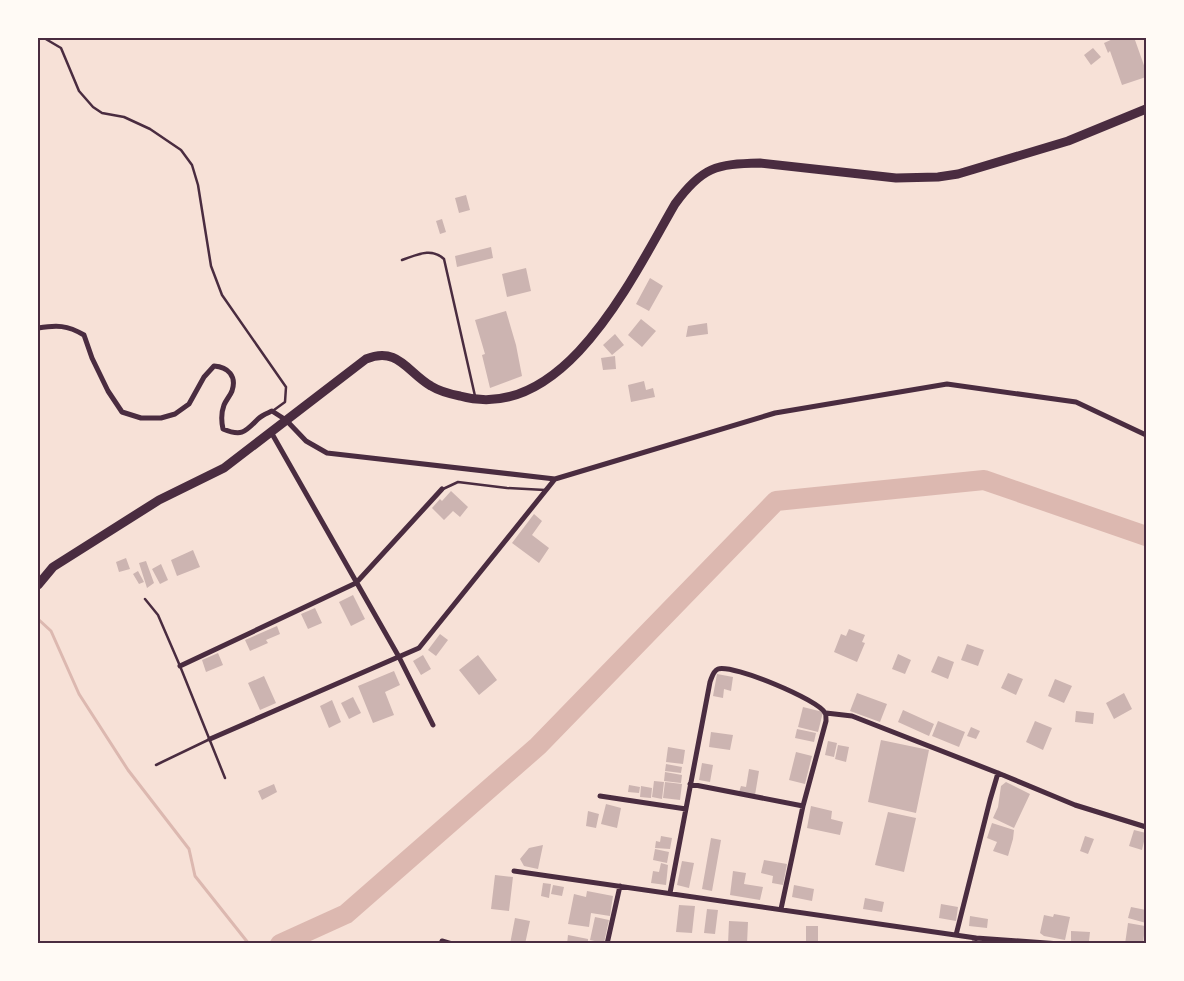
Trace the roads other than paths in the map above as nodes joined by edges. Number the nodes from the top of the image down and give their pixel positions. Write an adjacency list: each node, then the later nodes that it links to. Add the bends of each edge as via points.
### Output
1 (44, 38): 6 (lane, via 62,48 79,90 93,107 150,129 181,150 192,165 211,266 222,295 286,387 285,402)
2 (1146, 109): 5 (main road, via 1068,141 938,177 896,178 760,163 708,171 697,178 680,198 604,323 580,351 552,376 520,394 503,399)
3 (402, 260): 5 (lane, via 429,252 444,259)
4 (38, 328): 6 (street, via 52,325 71,328 84,335 108,391 122,412 141,418 175,414 189,404 214,366 223,367 232,374 232,391 224,404 221,419 223,429 242,433 251,428 259,417)
5 (476, 400): 7 (main road, via 432,386 395,358 384,354 366,359)
6 (272, 411): 7 (street)
7 (286, 420): 8 (main road); 10 (street, via 306,441 327,453)
8 (271, 432): 13 (street); 14 (main road, via 224,468 159,500 53,567)
9 (1146, 435): 10 (street, via 1076,402 947,384 775,413)
10 (555, 479): 12 (street)
11 (442, 490): 12 (lane, via 458,482); 13 (street)
12 (546, 490): 16 (street, via 419,648)
13 (356, 582): 16 (street); 17 (street)
14 (38, 584)
15 (145, 599): 17 (lane, via 158,615)
16 (399, 657): 19 (street); 20 (street)
17 (180, 666): 20 (lane)
18 (826, 713): 22 (street, via 852,716); 24 (street, via 800,696 759,677 720,668 714,672 710,682); 26 (street)
19 (433, 725)
20 (210, 739): 21 (lane); 23 (lane)
21 (156, 765)
22 (998, 773): 28 (street, via 1075,805); 33 (street)
23 (225, 778)
24 (690, 784): 26 (street); 27 (street)
25 (600, 796): 27 (street)
26 (803, 806): 32 (street)
27 (686, 810): 31 (street)
28 (1146, 827)
29 (514, 871): 30 (street)
30 (620, 886): 31 (street); 37 (street)
31 (670, 893): 32 (street)
32 (781, 909): 33 (street)
33 (956, 935): 34 (street)
34 (976, 938): 38 (street); 39 (street)
35 (442, 941): 36 (street)
36 (452, 944)
37 (608, 944)
38 (973, 944)
39 (1060, 944)

